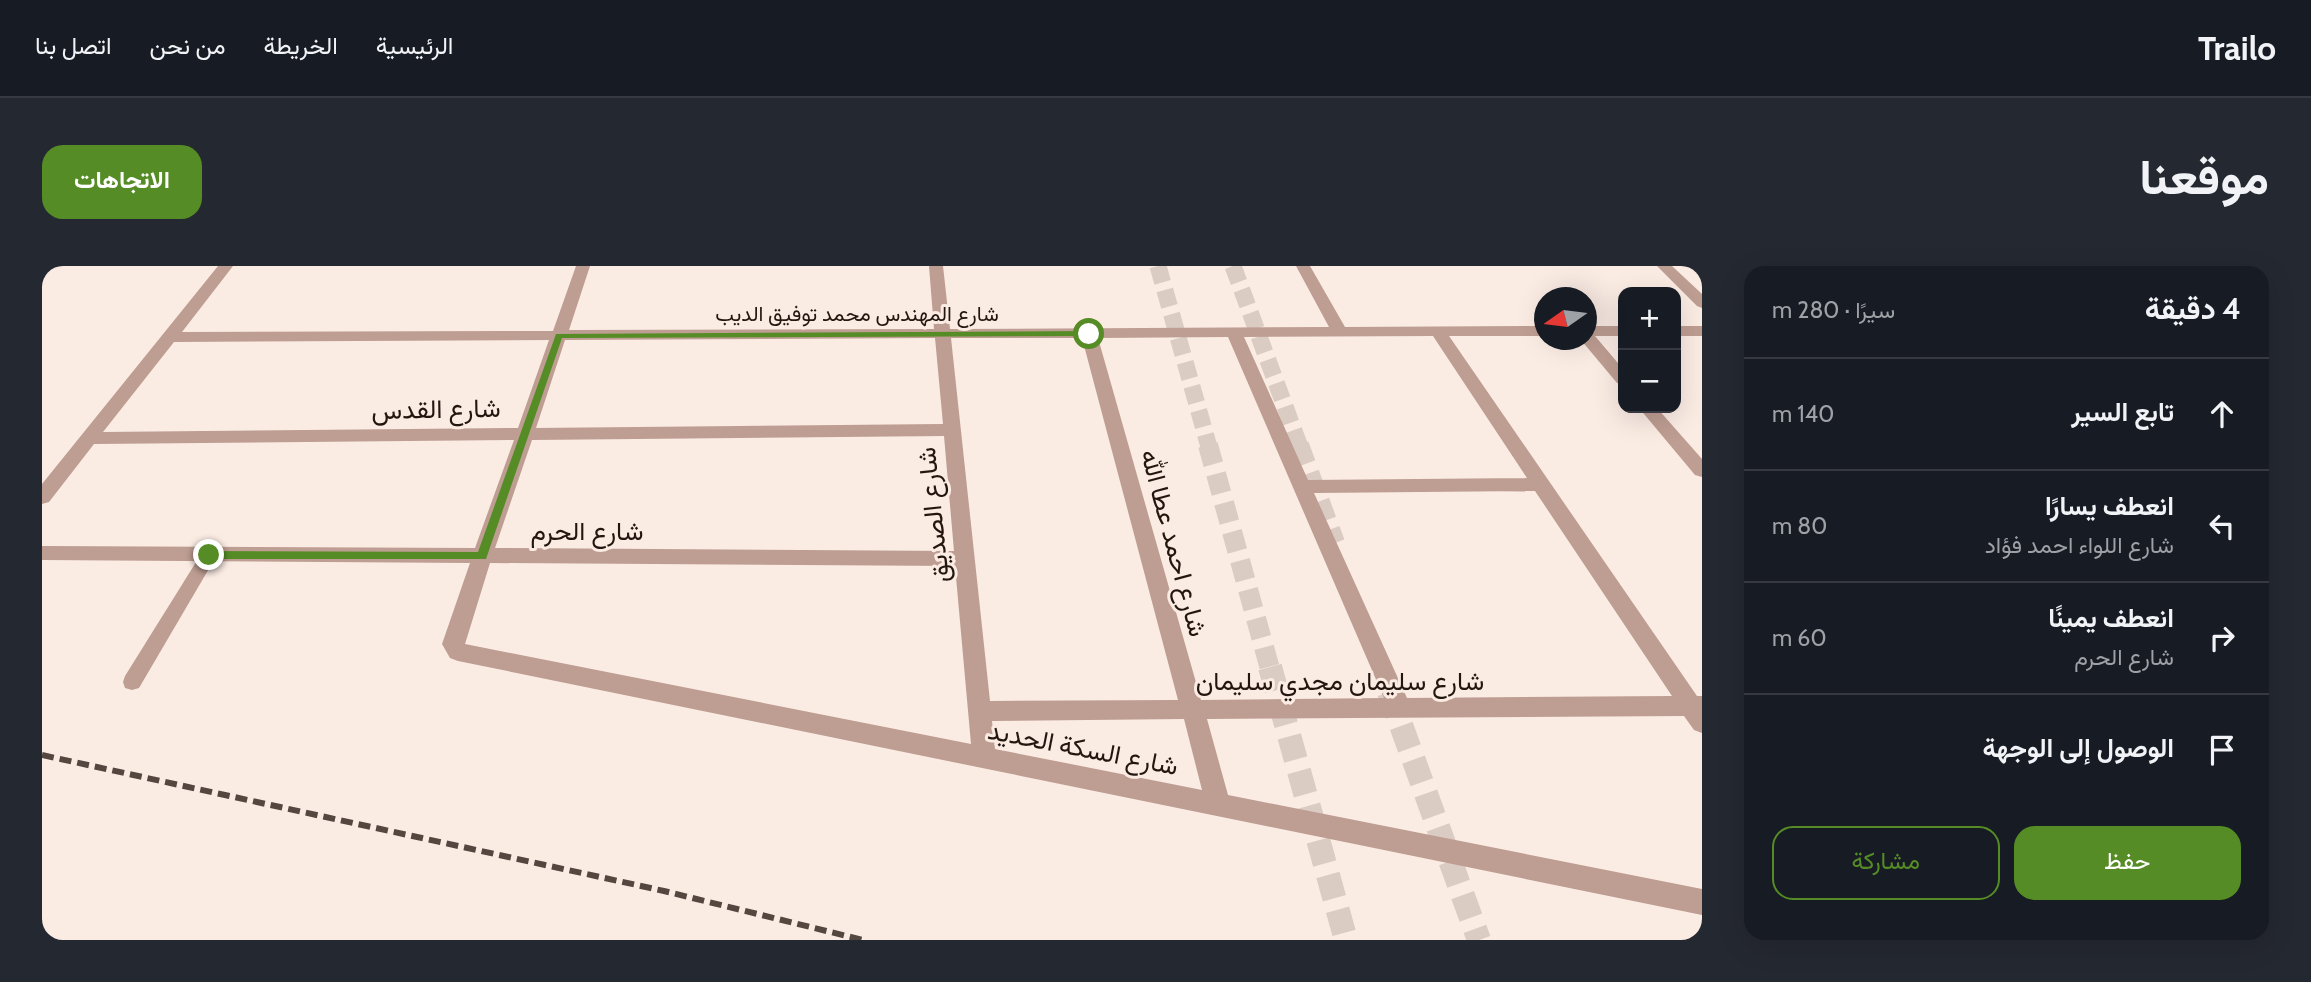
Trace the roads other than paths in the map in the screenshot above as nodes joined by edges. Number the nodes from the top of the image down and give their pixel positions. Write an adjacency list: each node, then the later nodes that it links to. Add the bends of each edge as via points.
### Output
1 (226, 266): 18 (street)
2 (583, 266): 17 (street)
3 (936, 266): 15 (street, شارع الصديق)
4 (1303, 266): 14 (street)
5 (1664, 266): 6 (street)
6 (1702, 303)
7 (1534, 331): 12 (street, شارع المهندس محمد توفيق الديب)
8 (1597, 331): 9 (street)
9 (1618, 331)
10 (1681, 331): 11 (street)
11 (1702, 331)
12 (1438, 332): 14 (street, شارع المهندس محمد توفيق الديب); 26 (street)
13 (1234, 333): 14 (street, شارع المهندس محمد توفيق الديب); 16 (street, شارع المهندس محمد توفيق الديب); 27 (street)
14 (1340, 333)
15 (942, 334): 16 (street, شارع المهندس محمد توفيق الديب); 17 (street, شارع المهندس محمد توفيق الديب); 22 (street, شارع الصديق)
16 (1089, 334): 34 (street, شارع احمد عطا الله)
17 (559, 336): 18 (street, شارع المهندس محمد توفيق الديب); 23 (street)
18 (169, 337): 24 (street)
19 (1597, 349): 20 (street)
20 (1618, 373)
21 (1652, 413): 25 (street)
22 (951, 430): 23 (street, شارع القدس); 32 (street, شارع الصديق)
23 (525, 434): 24 (street, شارع القدس); 31 (street)
24 (89, 438): 28 (street)
25 (1702, 471)
26 (1540, 484): 27 (street); 37 (street)
27 (1302, 487): 35 (street)
28 (42, 497)
29 (42, 553): 30 (street, شارع الحرم)
30 (209, 555): 31 (street, شارع الحرم); 33 (lane)
31 (482, 556): 32 (street, شارع الحرم); 38 (street, شارع السكة الحديد, via 454,638 455,648 464,655)
32 (964, 559): 36 (street, شارع الصديق)
33 (132, 682)
34 (1192, 709): 35 (street, شارع سليمان مجدي سليمان); 36 (street, شارع سليمان مجدي سليمان); 39 (street, شارع احمد عطا الله)
35 (1400, 709): 37 (street, شارع سليمان مجدي سليمان)
36 (978, 711): 38 (street, شارع الصديق)
37 (1698, 712)
38 (984, 759): 39 (street, شارع السكة الحديد)
39 (1219, 806): 40 (street, شارع السكة الحديد)
40 (1702, 902)

